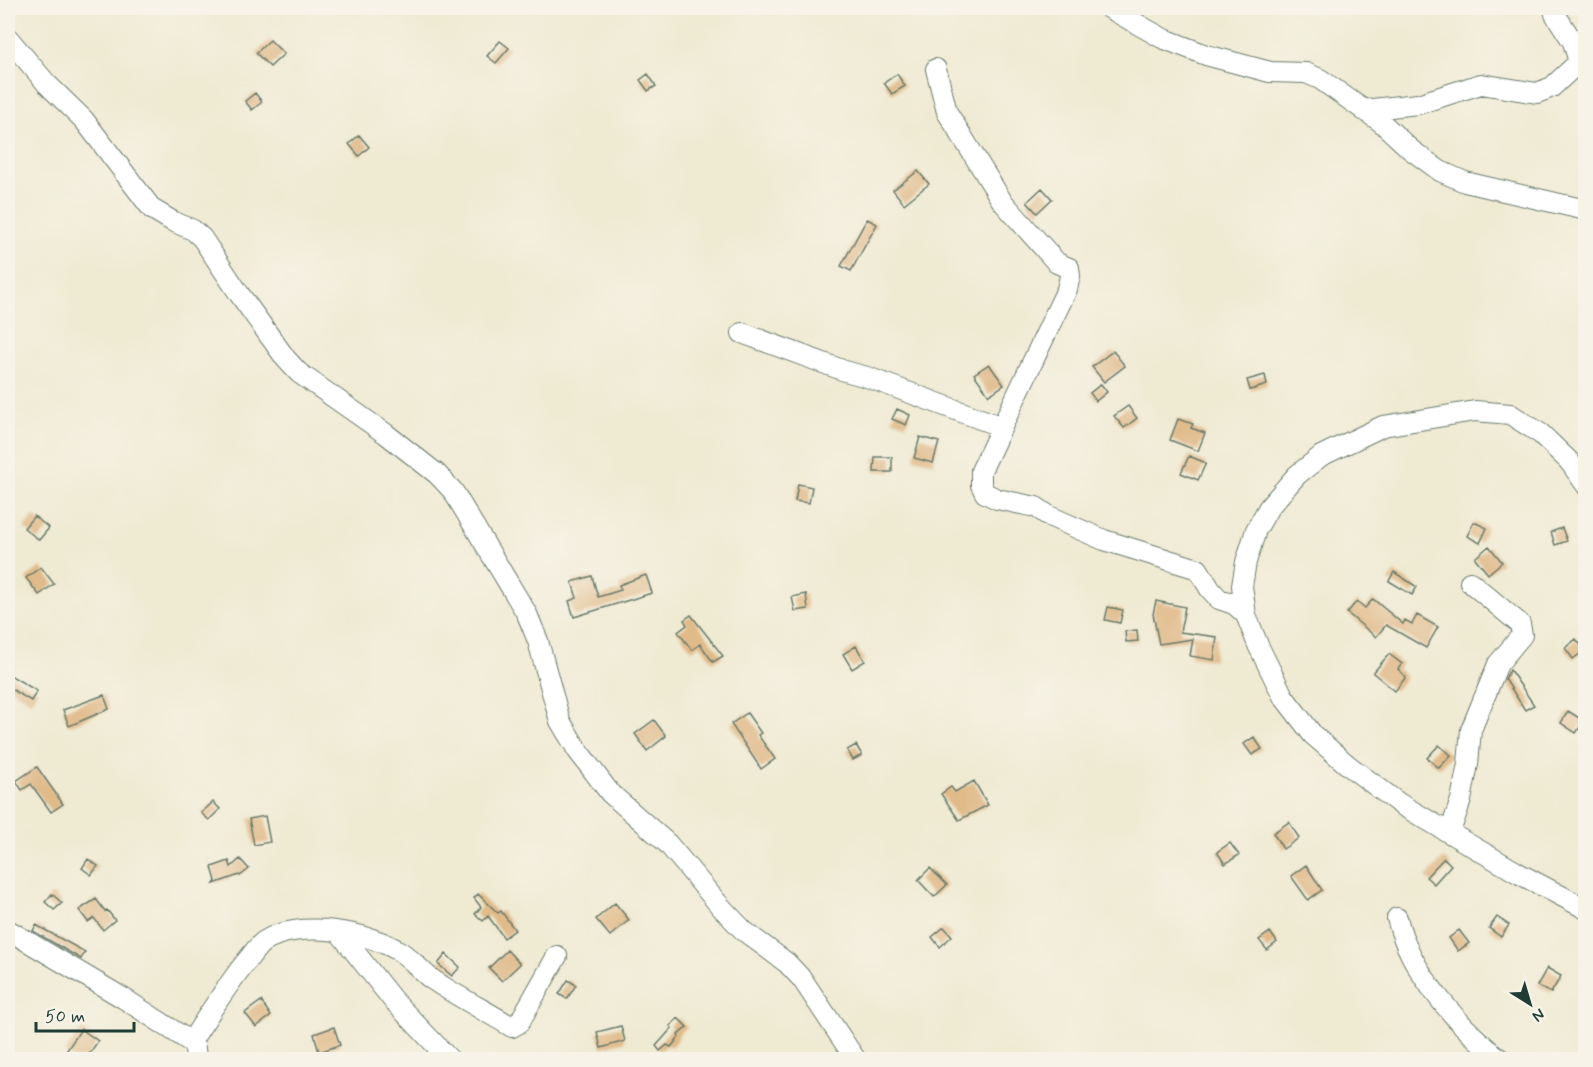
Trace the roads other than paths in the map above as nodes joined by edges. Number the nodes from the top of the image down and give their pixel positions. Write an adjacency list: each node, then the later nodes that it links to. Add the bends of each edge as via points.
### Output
1 (1109, 8): 5 (street, via 1161,38 1206,55 1270,72 1306,74 1320,79)
2 (1554, 8): 5 (street, via 1580,62 1552,87 1537,93 1481,84 1418,104)
3 (8, 38): 20 (street, via 84,120 152,208 202,238 299,373 386,434 453,491 527,614 560,721 578,751 610,793 668,844 744,931 787,963)
4 (936, 69): 8 (street, via 947,112 1002,201 1057,263 1069,268 1067,289)
5 (1363, 110): 6 (street, via 1440,171 1465,183)
6 (1586, 210)
7 (742, 333): 8 (street)
8 (1002, 427): 11 (street, via 981,471 985,493 1036,507 1104,540 1193,566 1219,599 1234,604)
9 (1586, 485): 11 (street, via 1569,461 1541,434 1510,414 1476,411 1383,426 1321,456 1269,507 1256,530 1246,562 1242,586)
10 (1470, 582): 12 (street, via 1520,624 1522,634 1498,664 1471,730 1461,800)
11 (1246, 615): 12 (street, via 1283,696 1313,735 1400,804)
12 (1450, 832): 13 (street)
13 (1586, 909)
14 (1397, 918): 21 (street, via 1402,939 1441,1000)
15 (8, 930): 18 (street, via 123,998)
16 (339, 932): 17 (street, via 390,946 433,980 512,1027 519,1023); 18 (street, via 289,931 261,944 221,997); 19 (street, via 392,999)
17 (557, 956)
18 (194, 1051)
19 (450, 1059)
20 (856, 1059)
21 (1501, 1059)

